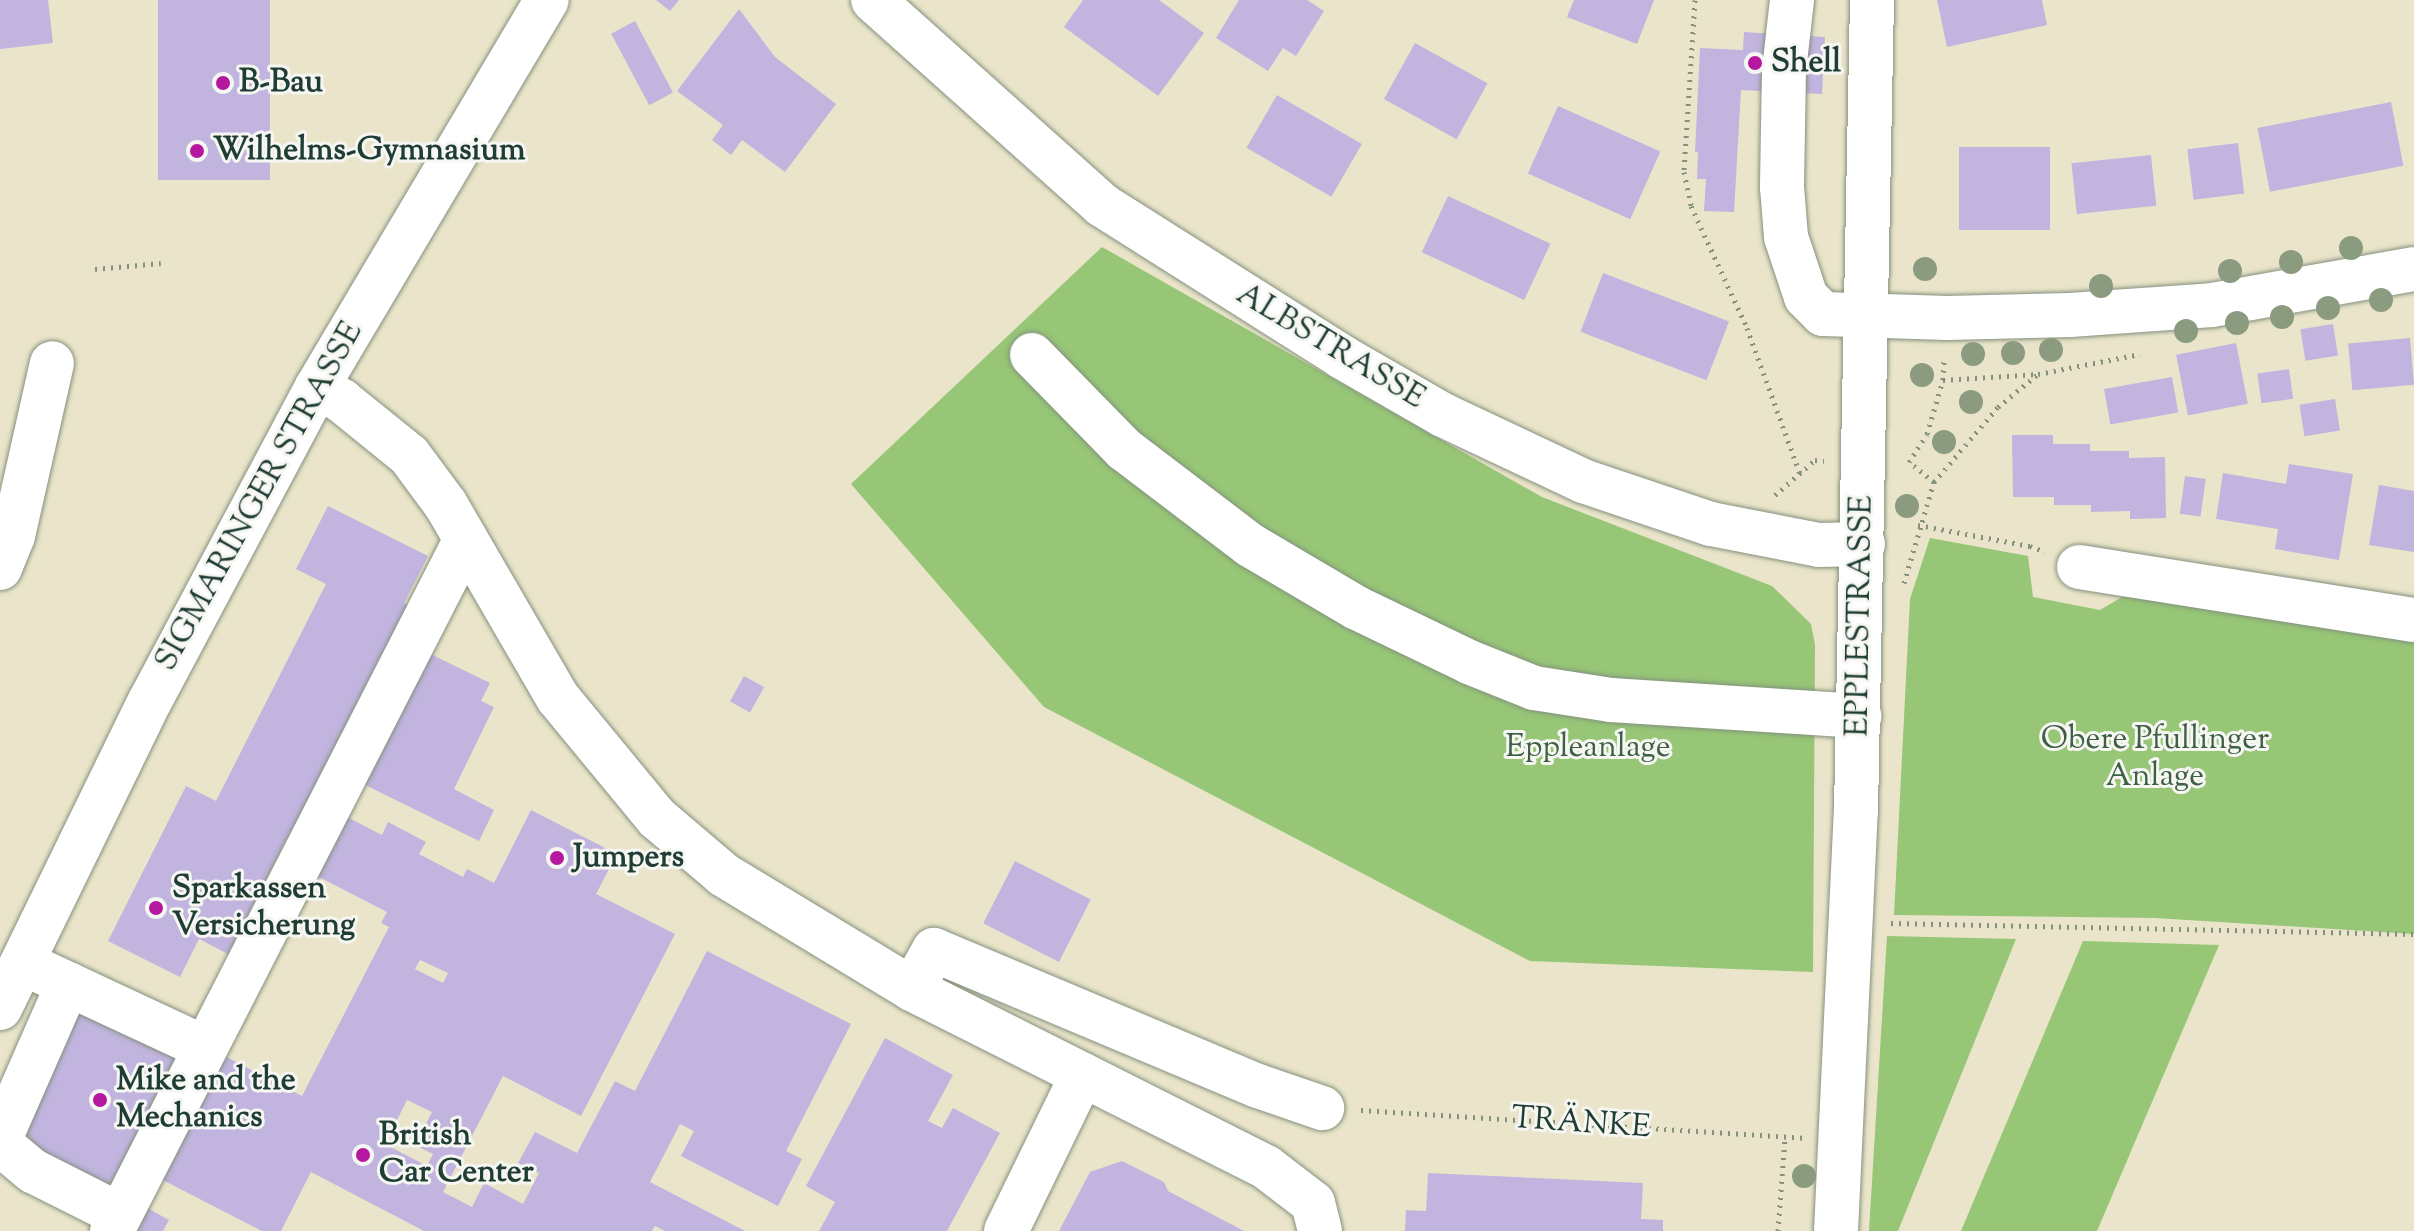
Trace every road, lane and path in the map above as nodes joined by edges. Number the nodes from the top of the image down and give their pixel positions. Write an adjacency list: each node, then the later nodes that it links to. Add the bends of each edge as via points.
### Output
1 (547, 0): 14 (street, SIGMARINGER STRASSE)
2 (873, 0): 21 (street, ALBSTRASSE, via 1102,205 1443,415 1583,481 1711,524 1819,545)
3 (1695, 0): 16 (path, via 1684,172 1691,206 1747,328)
4 (1792, 0): 9 (street, via 1784,70 1786,237 1806,297 1823,314)
5 (1872, 0): 9 (street, EPPLESTRASSE)
6 (161, 263): 7 (path)
7 (95, 269)
8 (2414, 269): 10 (street, via 2212,305)
9 (1866, 315): 10 (street); 15 (street, EPPLESTRASSE)
10 (1947, 318): 17 (path, via 1943,380 1927,434 1909,462)
11 (1032, 355): 26 (street, via 1124,449 1250,545 1357,608 1469,662 1534,688 1611,700)
12 (52, 363): 23 (street, via 13,536)
13 (2038, 374): 17 (path, via 1998,407)
14 (317, 387): 20 (street, via 409,455); 29 (street, SIGMARINGER STRASSE, via 150,701)
15 (1864, 462): 16 (path, via 1815,460); 21 (street, EPPLESTRASSE)
16 (1800, 474): 18 (path)
17 (1934, 482): 19 (path)
18 (1765, 500)
19 (1918, 525): 22 (path, via 2030,546); 24 (path)
20 (466, 539): 31 (street, via 558,698 657,818 724,875); 33 (street)
21 (1863, 544): 26 (street, EPPLESTRASSE)
22 (2079, 567): 25 (street)
23 (0, 568)
24 (1900, 595)
25 (2414, 620)
26 (1859, 716): 27 (street, EPPLESTRASSE)
27 (1850, 921): 28 (path); 37 (street, EPPLESTRASSE)
28 (2414, 934)
29 (22, 963): 30 (street); 32 (street, SIGMARINGER STRASSE)
30 (68, 984): 33 (street); 38 (street, via 2,1134 4,1147)
31 (912, 989): 34 (street); 35 (street, via 934,950)
32 (0, 1008)
33 (205, 1048): 38 (street)
34 (1082, 1075): 39 (street); 40 (street, via 1266,1167 1313,1203)
35 (1322, 1108): 36 (path, TRÄNKE)
36 (1785, 1137): 37 (path, TRÄNKE); 41 (path)
37 (1839, 1140): 42 (street, EPPLESTRASSE)
38 (116, 1223)
39 (1006, 1231)
40 (1320, 1231)
41 (1778, 1231)
42 (1836, 1231)

